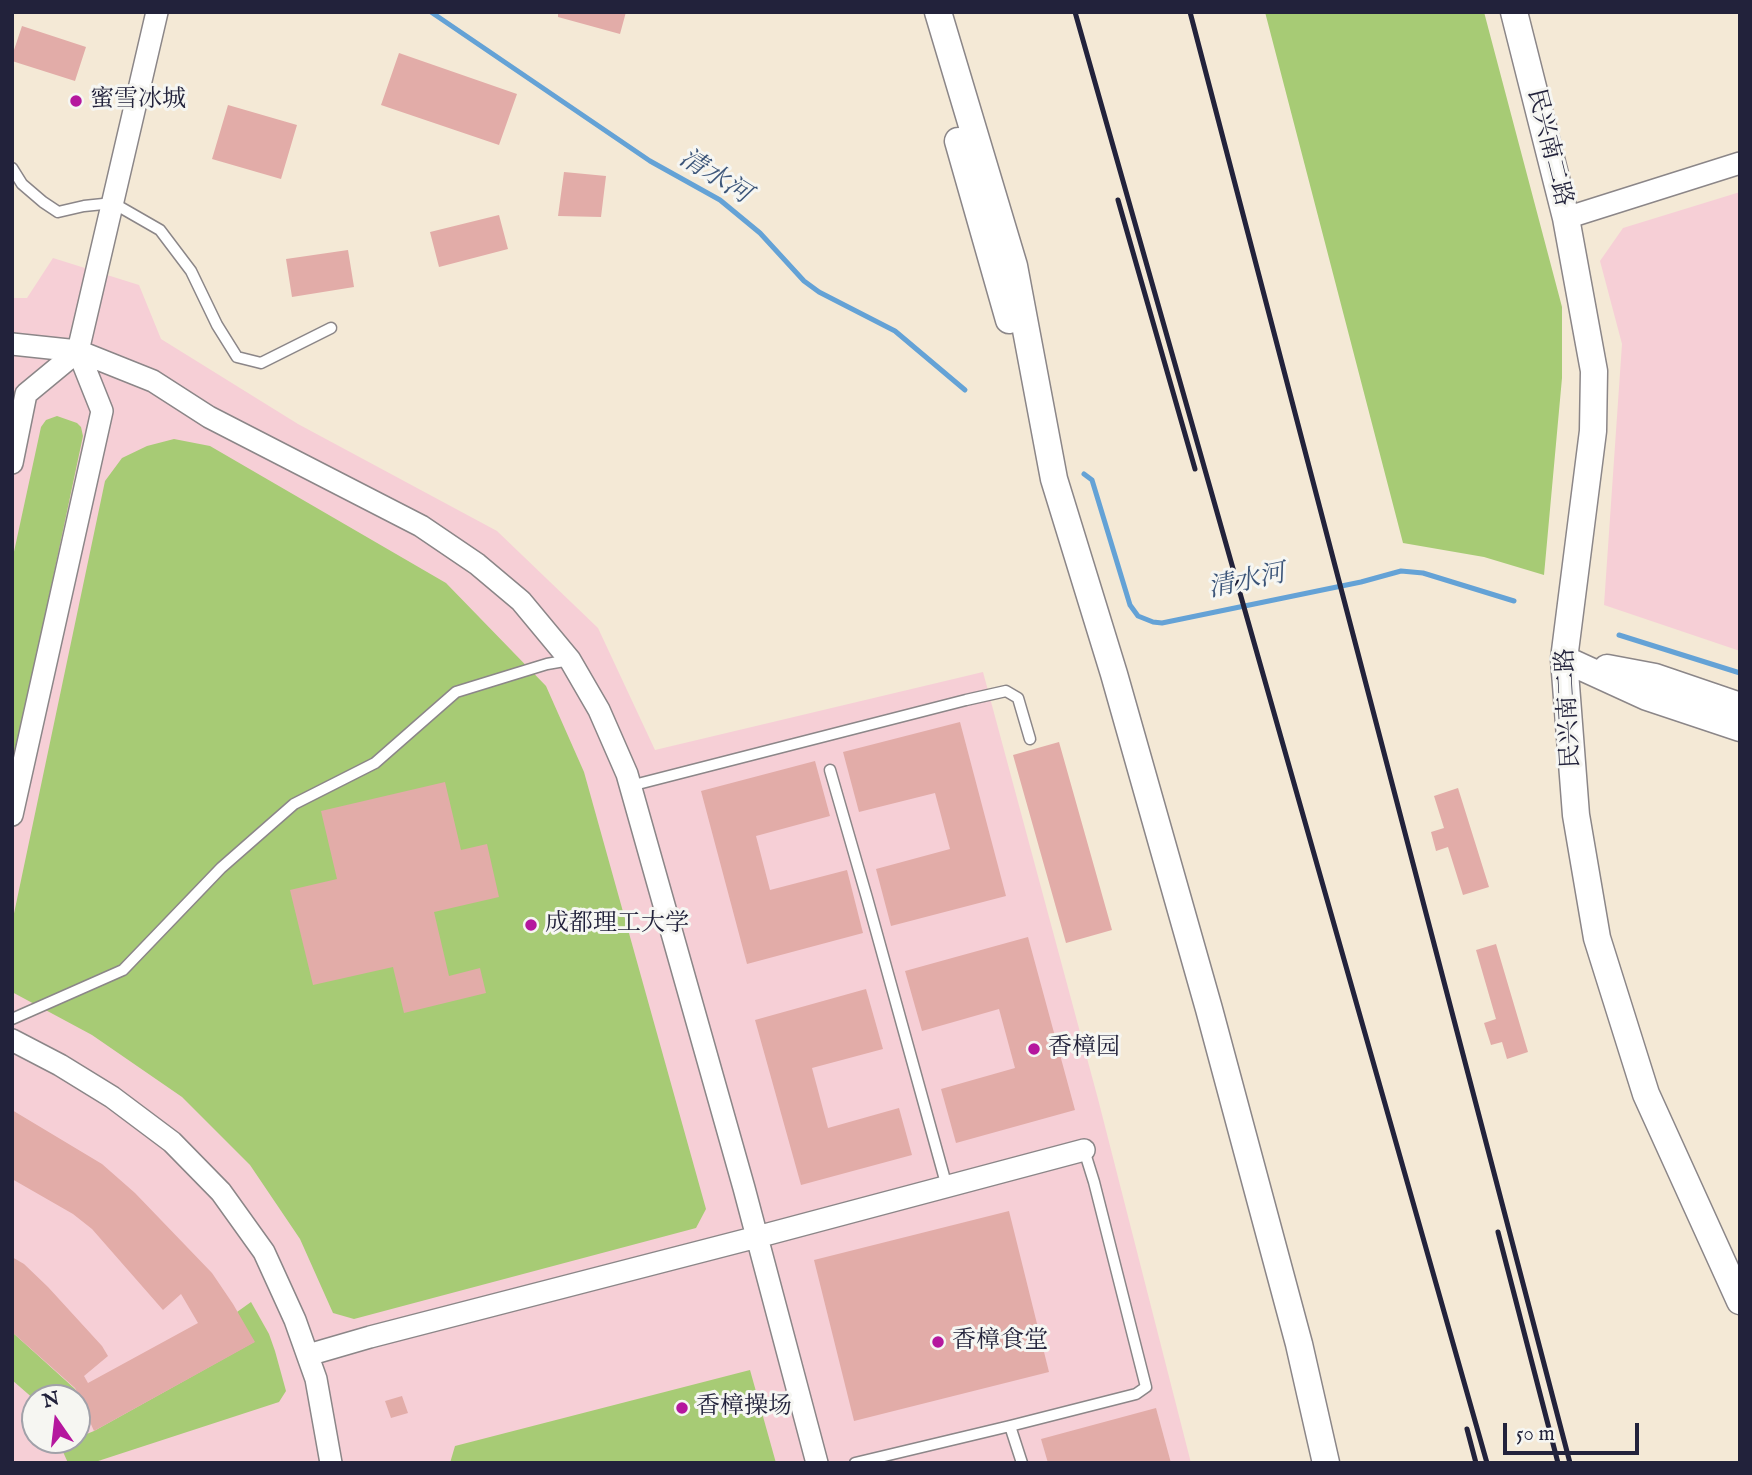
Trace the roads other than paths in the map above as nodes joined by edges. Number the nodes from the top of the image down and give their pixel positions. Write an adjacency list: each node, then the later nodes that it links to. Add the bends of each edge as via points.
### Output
1 (157, 12): 7 (street)
2 (920, 12): 33 (street, via 1019,355 1041,481 1153,867)
3 (938, 12): 34 (street, via 1014,266 1054,479 1209,1009 1296,1331)
4 (1514, 12): 8 (street, 民兴南二路)
5 (1740, 163): 8 (street)
6 (12, 168): 7 (lane, via 22,184 58,212)
7 (113, 203): 9 (lane, via 160,230 191,271 237,357 261,363); 11 (street)
8 (1566, 218): 13 (street, 民兴南二路, via 1594,371 1593,430)
9 (331, 328)
10 (12, 345): 11 (street)
11 (78, 351): 12 (street, via 26,394); 14 (street, via 153,381 209,417 421,526 521,601); 20 (street, via 102,411)
12 (12, 463)
13 (1564, 659): 15 (street, via 1656,677); 16 (street, via 1647,697); 26 (street, 民兴南二路, via 1576,815 1597,938 1646,1094)
14 (570, 660): 19 (street, via 599,710); 21 (lane, via 456,692 374,763 294,804 221,868 123,970)
15 (1740, 706)
16 (1740, 728)
17 (1030, 739): 19 (lane, via 1018,698 1006,691)
18 (830, 770): 24 (lane)
19 (630, 786): 25 (street)
20 (12, 815)
21 (12, 1019)
22 (12, 1040): 27 (street, via 112,1097 172,1142 220,1192 264,1252)
23 (1084, 1150): 24 (street); 28 (lane, via 1146,1387 1136,1394)
24 (947, 1187): 25 (street)
25 (757, 1237): 27 (street); 30 (street)
26 (1740, 1301)
27 (308, 1355): 29 (street)
28 (1010, 1426): 31 (lane); 32 (lane)
29 (331, 1463)
30 (817, 1463)
31 (855, 1463)
32 (1021, 1463)
33 (1308, 1463)
34 (1326, 1463)

